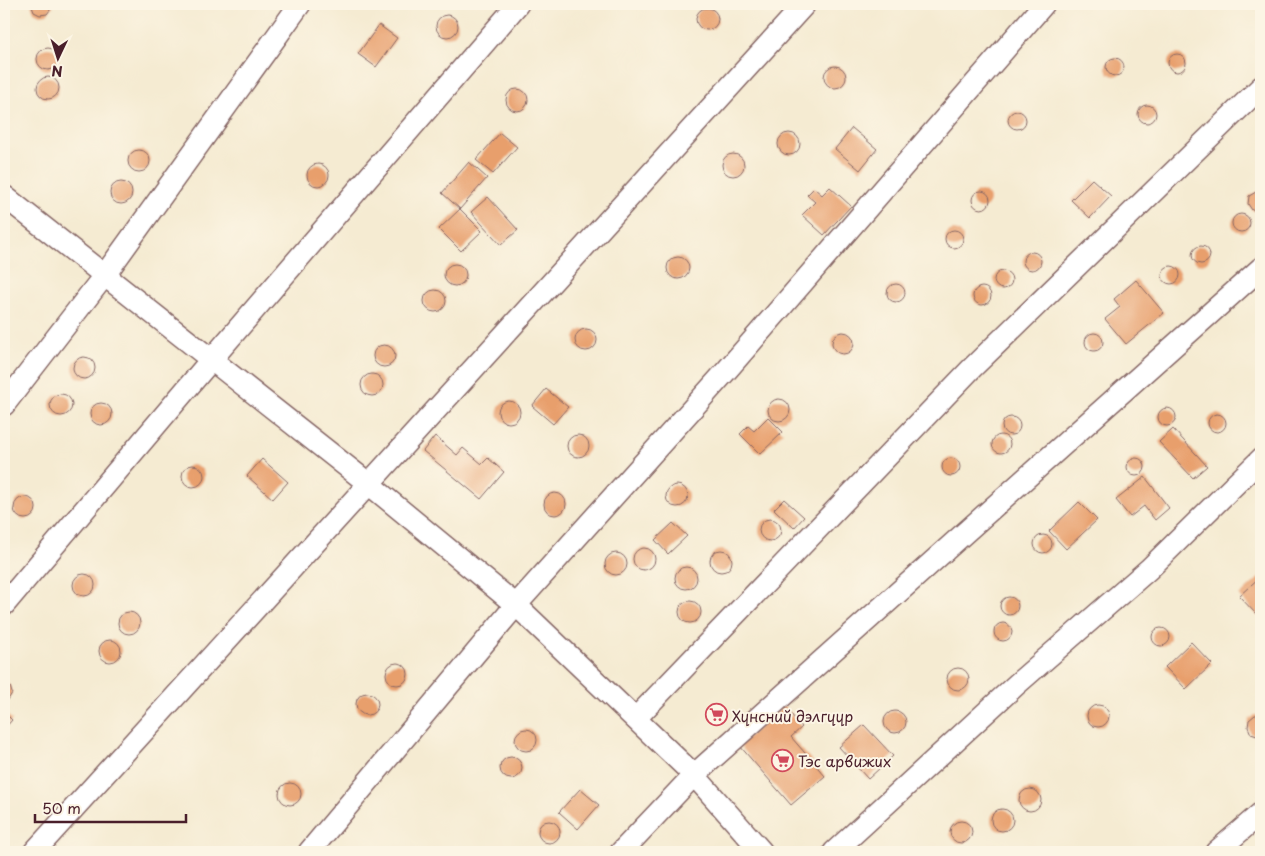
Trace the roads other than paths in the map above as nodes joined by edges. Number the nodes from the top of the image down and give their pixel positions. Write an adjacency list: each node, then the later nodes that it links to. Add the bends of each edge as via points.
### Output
1 (300, 4): 8 (street)
2 (518, 4): 9 (street)
3 (806, 4): 12 (street)
4 (1044, 4): 14 (street, via 727,370)
5 (1261, 88): 15 (street, via 972,368)
6 (4, 196): 8 (street)
7 (1261, 268): 16 (street)
8 (104, 276): 9 (street); 10 (street)
9 (211, 360): 12 (street); 13 (street)
10 (4, 405)
11 (1261, 459): 22 (street, via 1149,569 1017,684)
12 (369, 484): 14 (street); 18 (street)
13 (4, 605)
14 (516, 605): 15 (street); 19 (street)
15 (636, 718): 16 (street)
16 (694, 775): 20 (street); 21 (street)
17 (1261, 813): 23 (street)
18 (34, 852)
19 (309, 852)
20 (621, 852)
21 (762, 852)
22 (834, 852)
23 (1216, 852)

